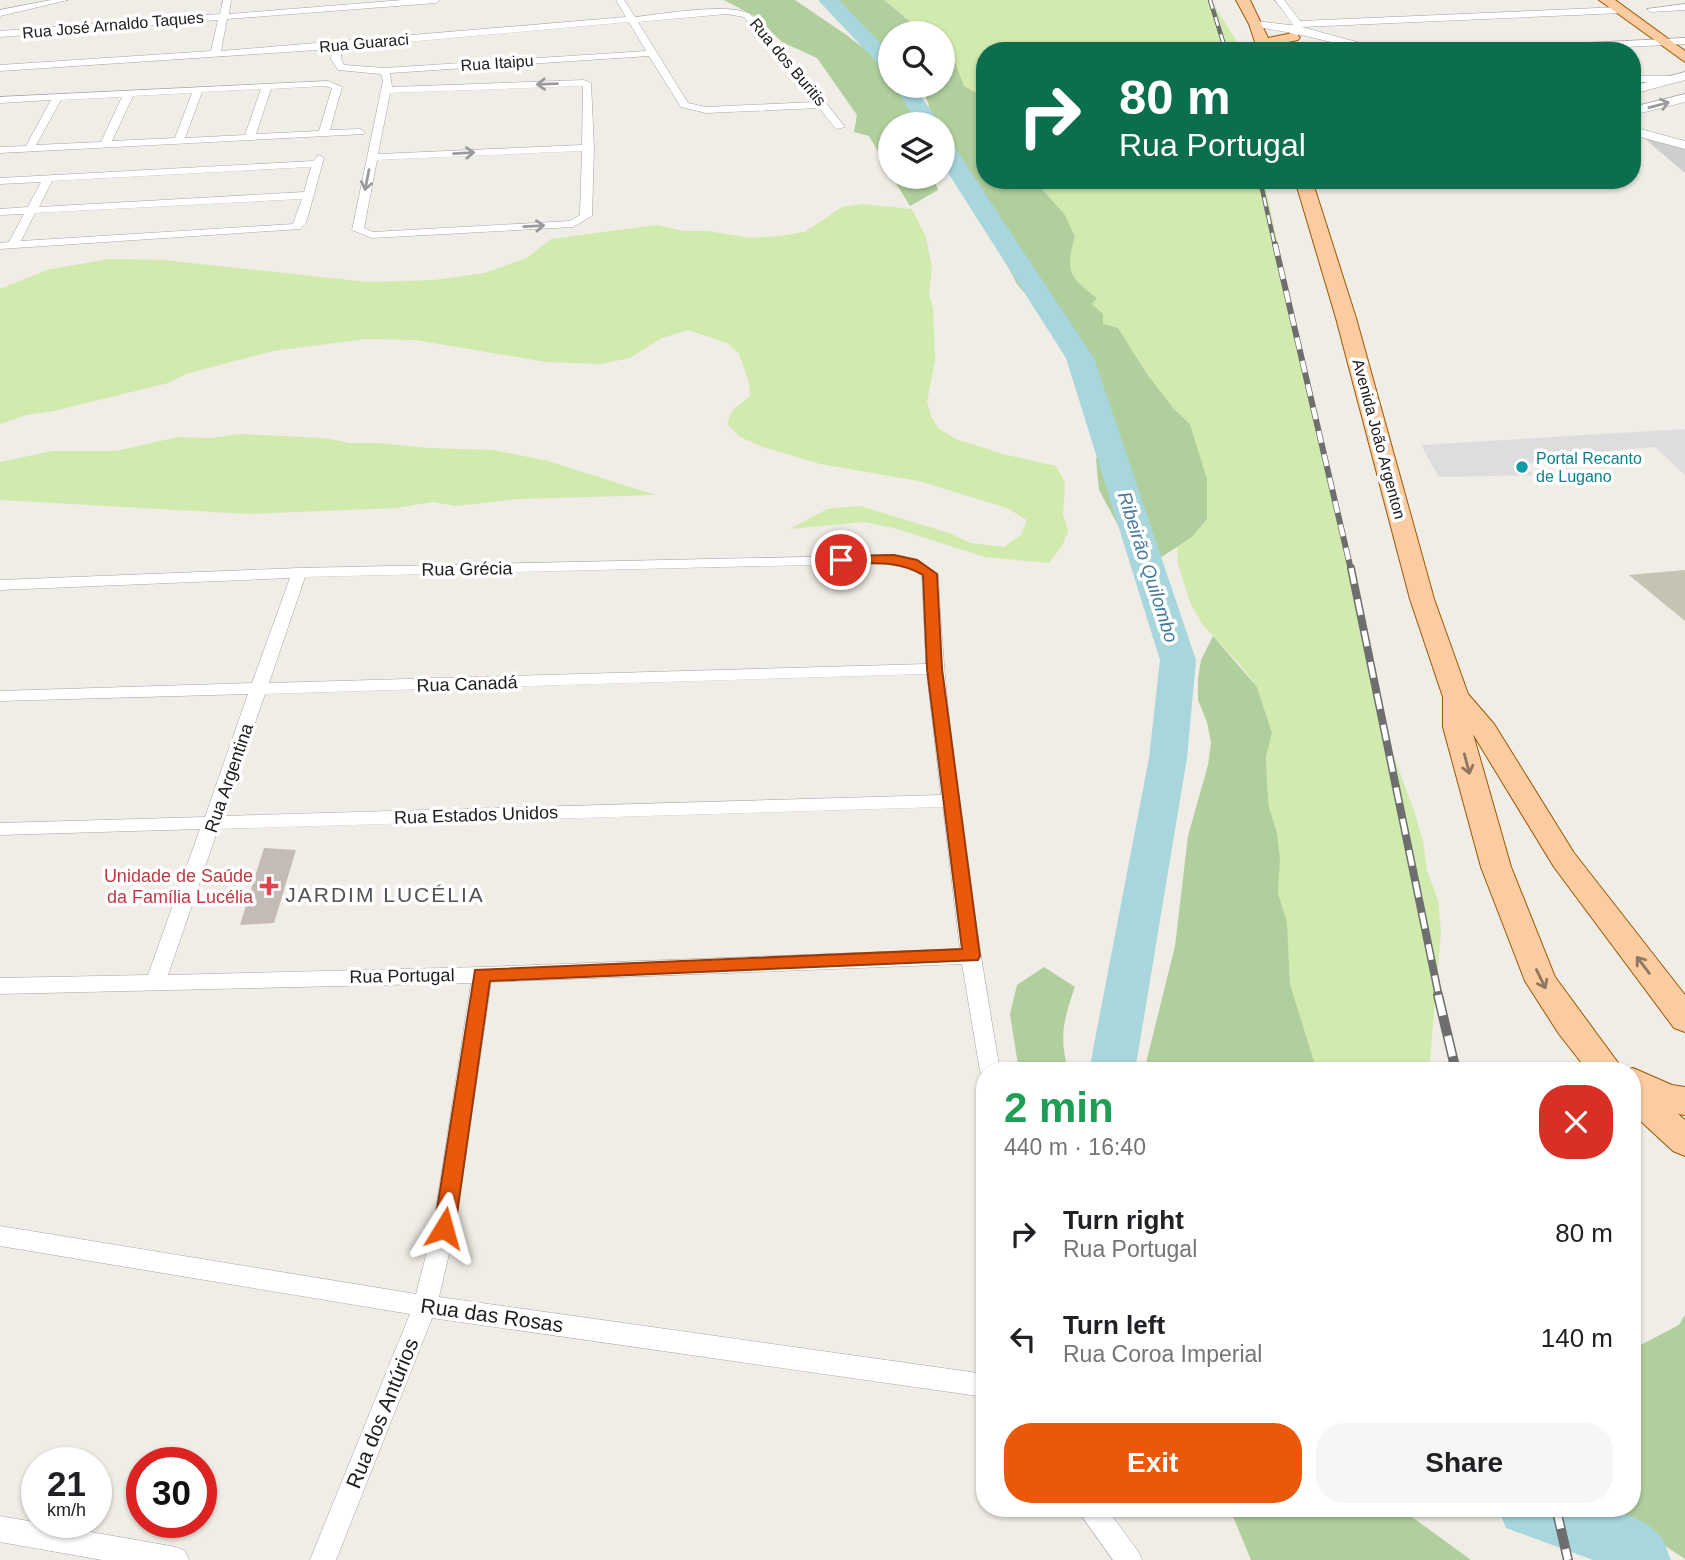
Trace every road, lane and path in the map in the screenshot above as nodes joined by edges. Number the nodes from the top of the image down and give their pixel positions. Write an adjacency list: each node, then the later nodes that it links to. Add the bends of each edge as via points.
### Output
1 (64, 0): 12 (street)
2 (228, 0): 13 (street)
3 (436, 0): 13 (street, Rua José Arnaldo Taques)
4 (620, 0): 14 (street)
5 (1244, 0): 18 (main road)
6 (1279, 0): 16 (street)
7 (1606, 0): 11 (main road)
8 (1644, 4): 9 (street); 15 (main road)
9 (1685, 7)
10 (727, 10): 14 (street, Rua Guaraci); 40 (street, Rua dos Buritis, via 747,15)
11 (1620, 10): 16 (street); 22 (main road)
12 (0, 13)
13 (222, 16): 17 (street, Rua José Arnaldo Taques); 25 (street)
14 (630, 20): 24 (street, Rua Guaraci); 26 (street)
15 (1676, 28)
16 (1296, 31): 18 (street); 18 (main road, via 1269,42); 20 (street); 21 (street)
17 (0, 34)
18 (1261, 38)
19 (1685, 41): 22 (street)
20 (1321, 42)
21 (1344, 42)
22 (1664, 43): 23 (street); 27 (main road)
23 (1641, 44)
24 (337, 46): 25 (street, Rua Guaraci); 29 (street, Rua Itaipu, via 341,68)
25 (216, 52): 28 (street, Rua Guaraci)
26 (652, 53): 29 (street, Rua Itaipu); 40 (street, via 684,105)
27 (1685, 58)
28 (0, 68)
29 (385, 71): 35 (street)
30 (1679, 77): 31 (street); 33 (street)
31 (1641, 79)
32 (267, 85): 34 (street); 45 (street, via 325,83 337,87); 46 (street)
33 (1641, 88)
34 (198, 89): 36 (street); 47 (street)
35 (386, 90): 50 (street, one-way to 35, via 588,85 584,83); 53 (street)
36 (129, 93): 37 (street); 48 (street)
37 (58, 97): 39 (street); 51 (street)
38 (1685, 98): 41 (street, one-way to 38)
39 (0, 100)
40 (824, 105): 42 (street, Rua dos Buritis)
41 (1641, 109)
42 (840, 127)
43 (360, 132): 45 (street)
44 (1641, 132): 49 (street)
45 (324, 133): 46 (street)
46 (250, 136): 47 (street)
47 (179, 140): 48 (street)
48 (105, 145): 51 (street)
49 (1685, 145)
50 (589, 148): 53 (street, one-way to 50); 53 (street, one-way to 50, via 358,230 372,235 582,221 586,216)
51 (29, 149): 52 (street)
52 (0, 150)
53 (371, 157)
54 (48, 179): 55 (street); 57 (street, via 318,161); 58 (street)
55 (0, 181)
56 (1306, 189): 67 (main road, Avenida João Argenton, via 1422,599)
57 (308, 195): 58 (street); 60 (street, via 300,223 288,229)
58 (32, 211): 59 (street); 60 (street)
59 (0, 212)
60 (13, 245): 61 (street)
61 (0, 246)
62 (299, 573): 63 (street, Rua Grécia); 64 (street, Rua Grécia, via 894,559 930,574); 65 (street, Rua Argentina)
63 (0, 584)
64 (934, 669): 65 (street, Rua Canadá); 68 (street)
65 (258, 691): 66 (street, Rua Canadá); 69 (street, Rua Argentina)
66 (0, 696)
67 (1456, 697): 75 (main road, Avenida João Argenton, one-way to 67, via 1564,860 1484,730); 77 (main road, Avenida João Argenton, one-way to 77, via 1457,727 1485,830 1541,981)
68 (953, 801): 69 (street, Rua Estados Unidos); 71 (street)
69 (213, 823): 70 (street, Rua Estados Unidos); 73 (street, Rua Argentina)
70 (0, 829)
71 (971, 956): 72 (street, Rua Portugal); 76 (street)
72 (482, 975): 73 (street, Rua Portugal); 83 (street, Rua dos Antúrios, via 444,1228)
73 (156, 981): 74 (street, Rua Portugal)
74 (0, 986)
75 (1685, 1019)
76 (989, 1062)
77 (1600, 1062)
78 (1641, 1086): 80 (main road)
79 (1641, 1101): 81 (main road)
80 (1685, 1101)
81 (1685, 1141)
82 (0, 1236): 83 (street, Rua das Rosas)
83 (425, 1306): 84 (street, Rua das Rosas); 88 (street, Rua dos Antúrios)
84 (976, 1385)
85 (1096, 1517): 89 (street)
86 (0, 1530): 87 (street)
87 (176, 1560)
88 (323, 1560)
89 (1129, 1560)

